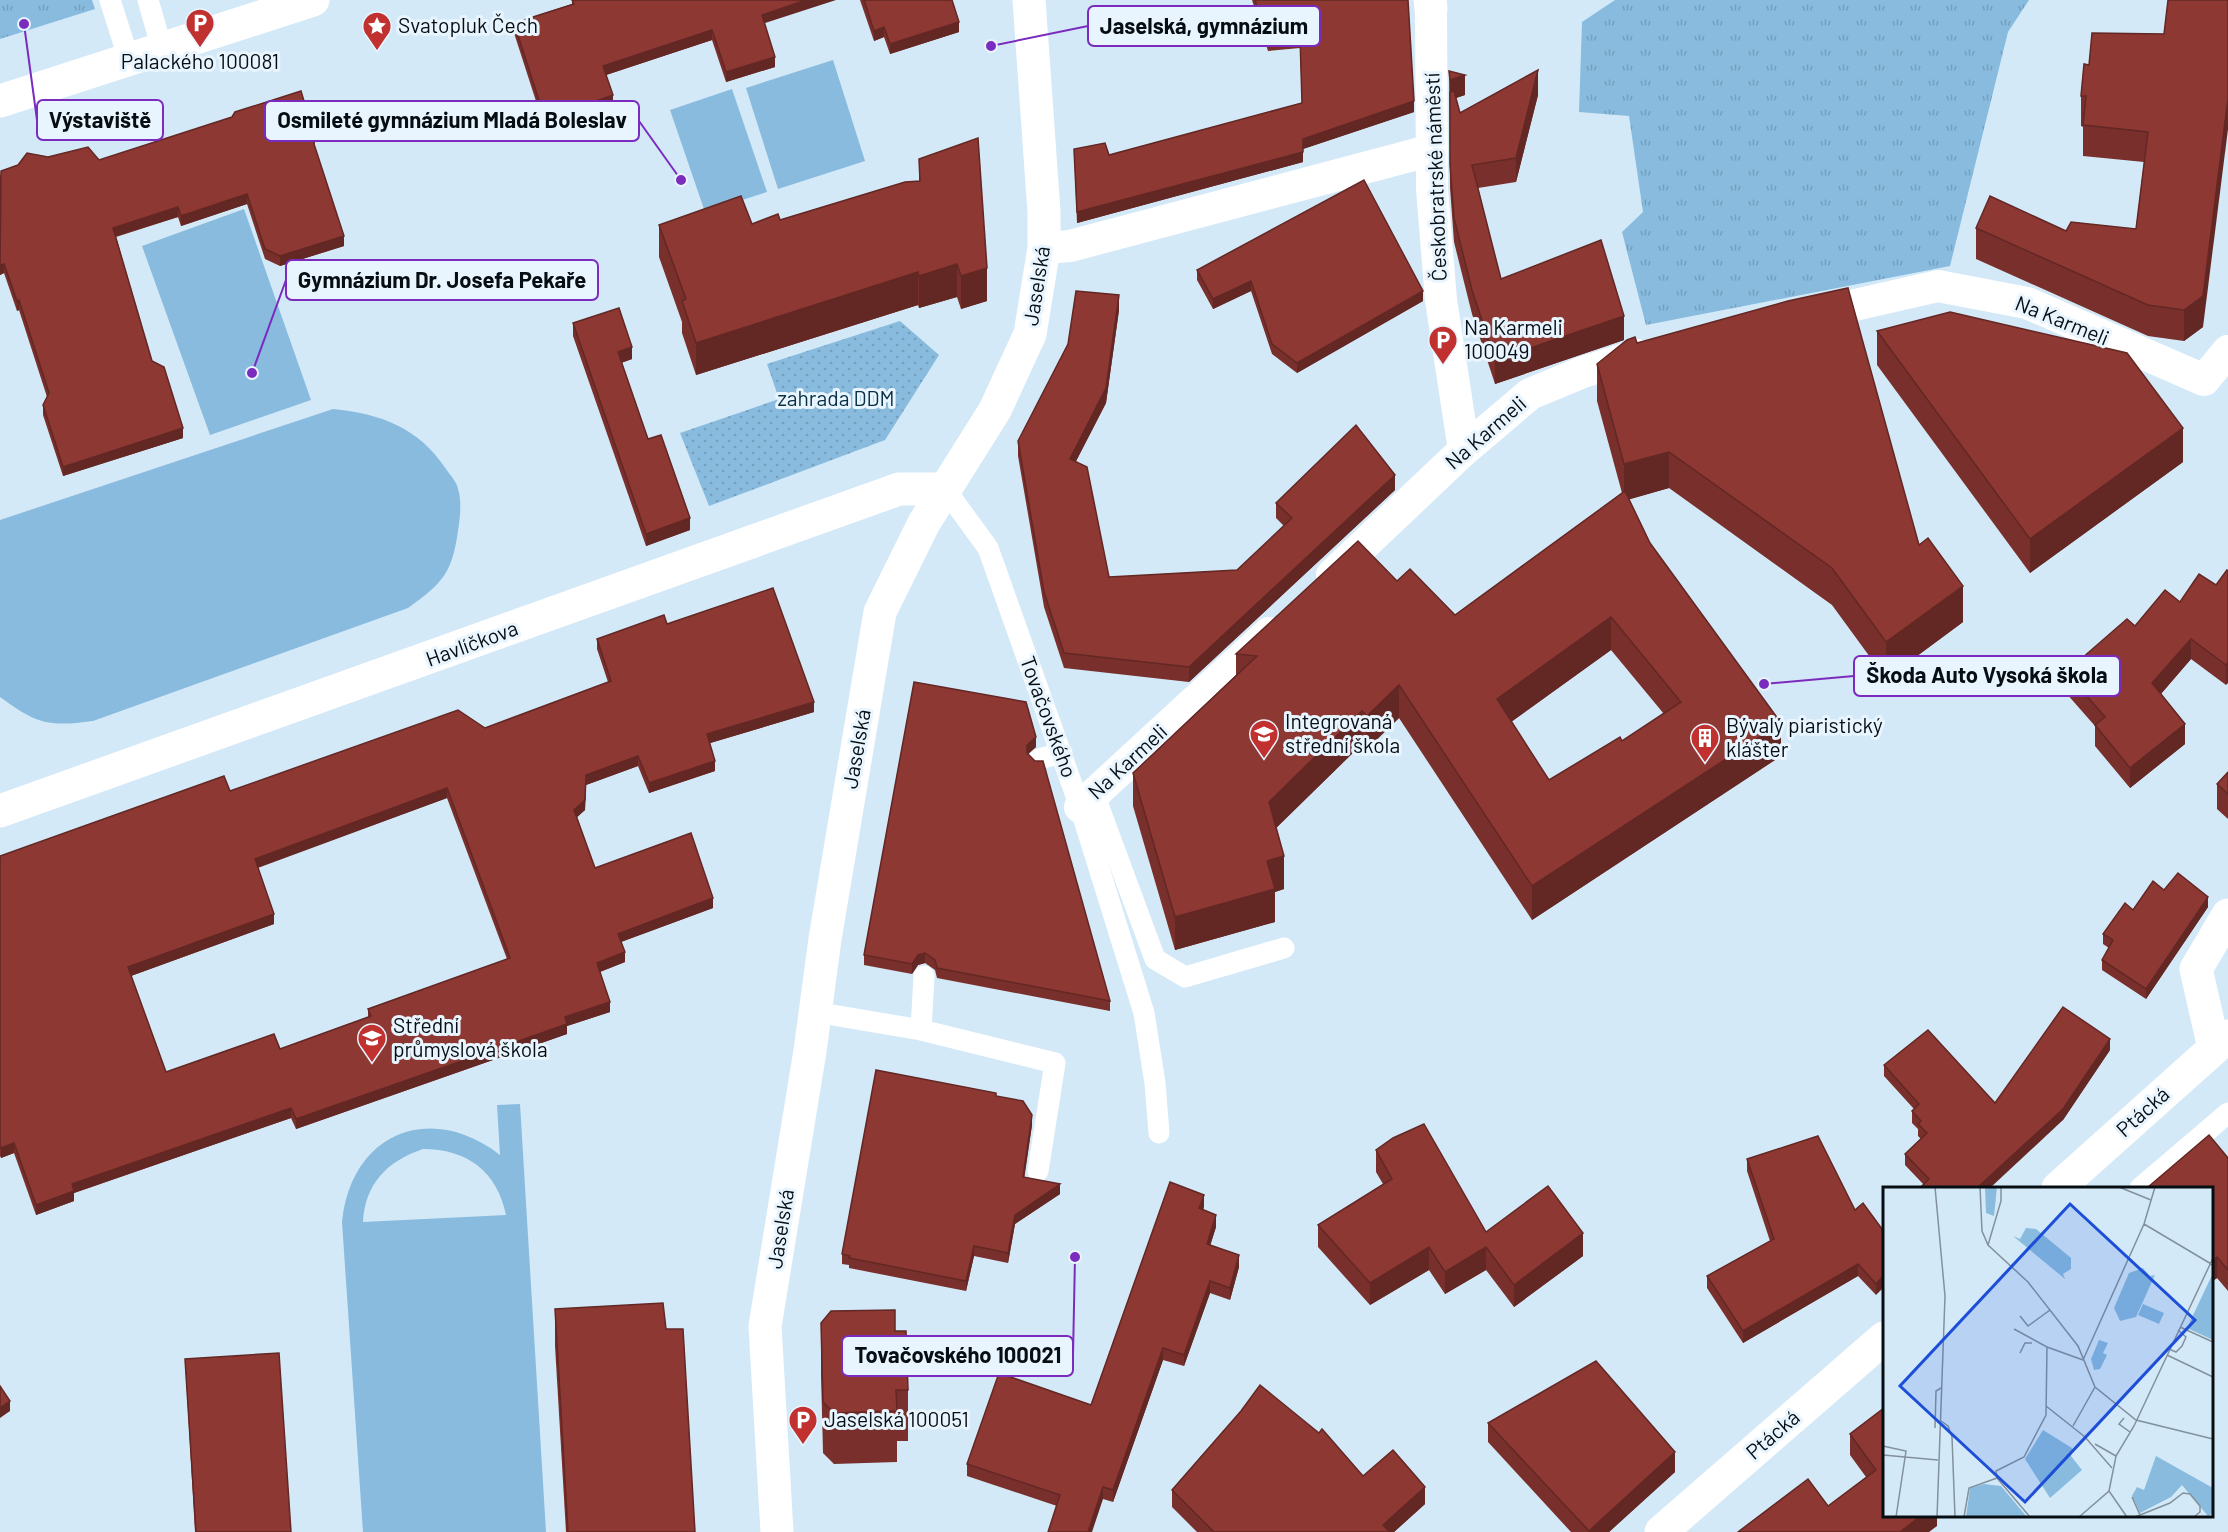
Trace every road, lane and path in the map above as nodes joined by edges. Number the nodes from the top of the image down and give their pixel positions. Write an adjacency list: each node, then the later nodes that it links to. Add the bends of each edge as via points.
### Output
1 (110, 0): 7 (lane)
2 (148, 0): 6 (lane)
3 (313, 0): 6 (street)
4 (1029, 0): 10 (street, Jaselská)
5 (1431, 3): 9 (street, Českobratrské náměstí)
6 (162, 50): 7 (street)
7 (129, 60): 8 (street)
8 (0, 101)
9 (1432, 150): 10 (street, via 1070,246); 14 (street, Českobratrské náměstí, via 1441,300)
10 (1044, 248): 15 (street, Jaselská, via 1030,334 995,410)
11 (1778, 322): 13 (street, Na Karmeli, via 1938,286 2027,303 2204,380)
12 (1664, 348): 14 (street, Na Karmeli, via 1583,372 1530,394)
13 (2228, 351)
14 (1464, 450): 16 (street, Na Karmeli)
15 (945, 489): 18 (lane, Tovačovského, via 988,548); 21 (street, Havlíčkova, via 899,489); 25 (street, Jaselská, via 880,612)
16 (1312, 594)
17 (1286, 617): 20 (street, Na Karmeli)
18 (1062, 753): 19 (lane); 20 (lane, Tovačovského)
19 (1040, 759)
20 (1087, 800): 23 (lane, via 1155,959 1185,977); 29 (lane, Tovačovského, via 1144,1013)
21 (0, 812)
22 (2228, 915): 27 (street, via 2196,969)
23 (1284, 948)
24 (924, 976): 26 (lane)
25 (815, 1012): 26 (lane); 34 (street, Jaselská, via 765,1326)
26 (921, 1030): 30 (lane, via 1055,1063)
27 (2221, 1042): 31 (street, Ptácká)
28 (2228, 1113): 32 (lane)
29 (1159, 1133)
30 (1038, 1171)
31 (2059, 1187)
32 (2141, 1187)
33 (1883, 1339): 35 (street, Ptácká)
34 (777, 1532)
35 (1661, 1532)

